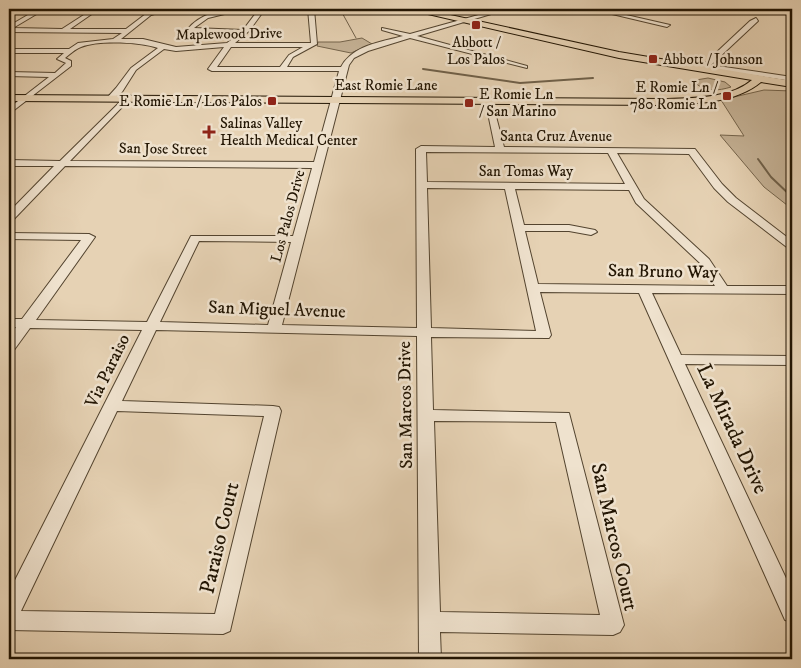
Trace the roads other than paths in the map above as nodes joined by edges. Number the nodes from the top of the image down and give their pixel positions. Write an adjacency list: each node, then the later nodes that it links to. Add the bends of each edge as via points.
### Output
1 (42, 9): 11 (street)
2 (96, 9): 17 (street)
3 (168, 9): 18 (street, via 148,14)
4 (242, 9): 19 (street, via 202,19 190,30)
5 (262, 9): 19 (street)
6 (311, 9): 23 (street)
7 (416, 9): 12 (main road)
8 (505, 9): 12 (street)
9 (594, 9): 14 (street)
10 (17, 16): 11 (street)
11 (30, 16): 15 (street)
12 (466, 20): 20 (street); 29 (main road)
13 (756, 20): 33 (street)
14 (668, 25)
15 (9, 29): 17 (street)
16 (384, 29): 20 (street)
17 (64, 30): 18 (street)
18 (128, 31): 21 (street)
19 (245, 32): 22 (street)
20 (407, 36): 25 (street); 35 (street, via 359,53 346,62)
21 (116, 41): 24 (street, Maplewood Drive, via 144,41); 27 (street, Maplewood Drive, via 80,45)
22 (229, 45): 23 (street, Maplewood Drive); 24 (street, Maplewood Drive); 34 (street, via 212,69)
23 (313, 46): 34 (street, via 291,56)
24 (163, 48): 30 (street)
25 (453, 48): 28 (street); 31 (street)
26 (9, 51): 27 (street, Maplewood Drive)
27 (68, 51): 38 (street, via 60,59 70,64)
28 (444, 51)
29 (619, 55): 33 (main road); 36 (main road)
30 (134, 67): 32 (street); 46 (street)
31 (525, 67)
32 (152, 68)
33 (703, 68): 39 (street); 41 (main road)
34 (282, 69): 35 (street)
35 (343, 69): 48 (street, Los Palos Drive)
36 (689, 71): 40 (main road); 41 (main road)
37 (9, 74): 38 (street)
38 (56, 75): 45 (street)
39 (792, 79)
40 (733, 82): 41 (main road); 43 (main road, via 736,86)
41 (754, 84): 42 (main road); 42 (main road); 43 (main road, East Romie Lane)
42 (792, 87)
43 (729, 93): 49 (main road, East Romie Lane, via 664,102)
44 (9, 98): 45 (main road, East Romie Lane)
45 (27, 98): 46 (main road, East Romie Lane); 50 (street)
46 (110, 98): 47 (main road, East Romie Lane)
47 (125, 99): 48 (main road, East Romie Lane); 55 (street)
48 (335, 100): 49 (main road, East Romie Lane); 56 (street, Los Palos Drive)
49 (488, 101): 52 (street)
50 (9, 112)
51 (421, 150): 52 (street, Santa Cruz Avenue); 57 (street, San Marcos Drive)
52 (500, 150): 53 (street, Santa Cruz Avenue)
53 (611, 150): 59 (street); 65 (street, Santa Cruz Avenue, via 692,151 732,200)
54 (9, 162): 55 (street, San Jose Street)
55 (62, 163): 56 (street, San Jose Street); 60 (street)
56 (317, 165): 64 (street, Los Palos Drive)
57 (421, 185): 58 (street, San Tomas Way); 74 (street, San Marcos Drive)
58 (509, 186): 59 (street, San Tomas Way); 61 (street)
59 (631, 187): 68 (street, via 640,201 705,262)
60 (9, 218)
61 (519, 228): 62 (street, via 569,228); 66 (street)
62 (591, 232)
63 (9, 236): 71 (street, via 89,237)
64 (297, 239): 72 (street, Via Paraiso, via 195,238); 73 (street, Los Palos Drive)
65 (792, 246)
66 (534, 288): 67 (street, San Bruno Way); 74 (street, San Miguel Avenue, via 544,334)
67 (644, 290): 68 (street, San Bruno Way); 76 (street, La Mirada Drive)
68 (724, 290): 69 (street, San Bruno Way)
69 (792, 290)
70 (9, 323): 71 (street, San Miguel Avenue)
71 (26, 323): 72 (street, San Miguel Avenue); 75 (street)
72 (151, 326): 73 (street, San Miguel Avenue); 78 (street, Via Paraiso)
73 (274, 328): 74 (street, San Miguel Avenue)
74 (424, 333): 79 (street, San Marcos Drive)
75 (9, 347)
76 (675, 359): 77 (street); 81 (street, La Mirada Drive)
77 (792, 360)
78 (112, 406): 80 (street, Via Paraiso); 82 (street, Paraiso Court, via 273,410 223,624)
79 (426, 415): 83 (street, San Marcos Drive); 83 (street, San Marcos Court, via 563,417 612,625)
80 (9, 613)
81 (792, 613)
82 (9, 620)
83 (430, 622): 84 (street, San Marcos Drive)
84 (430, 659)

